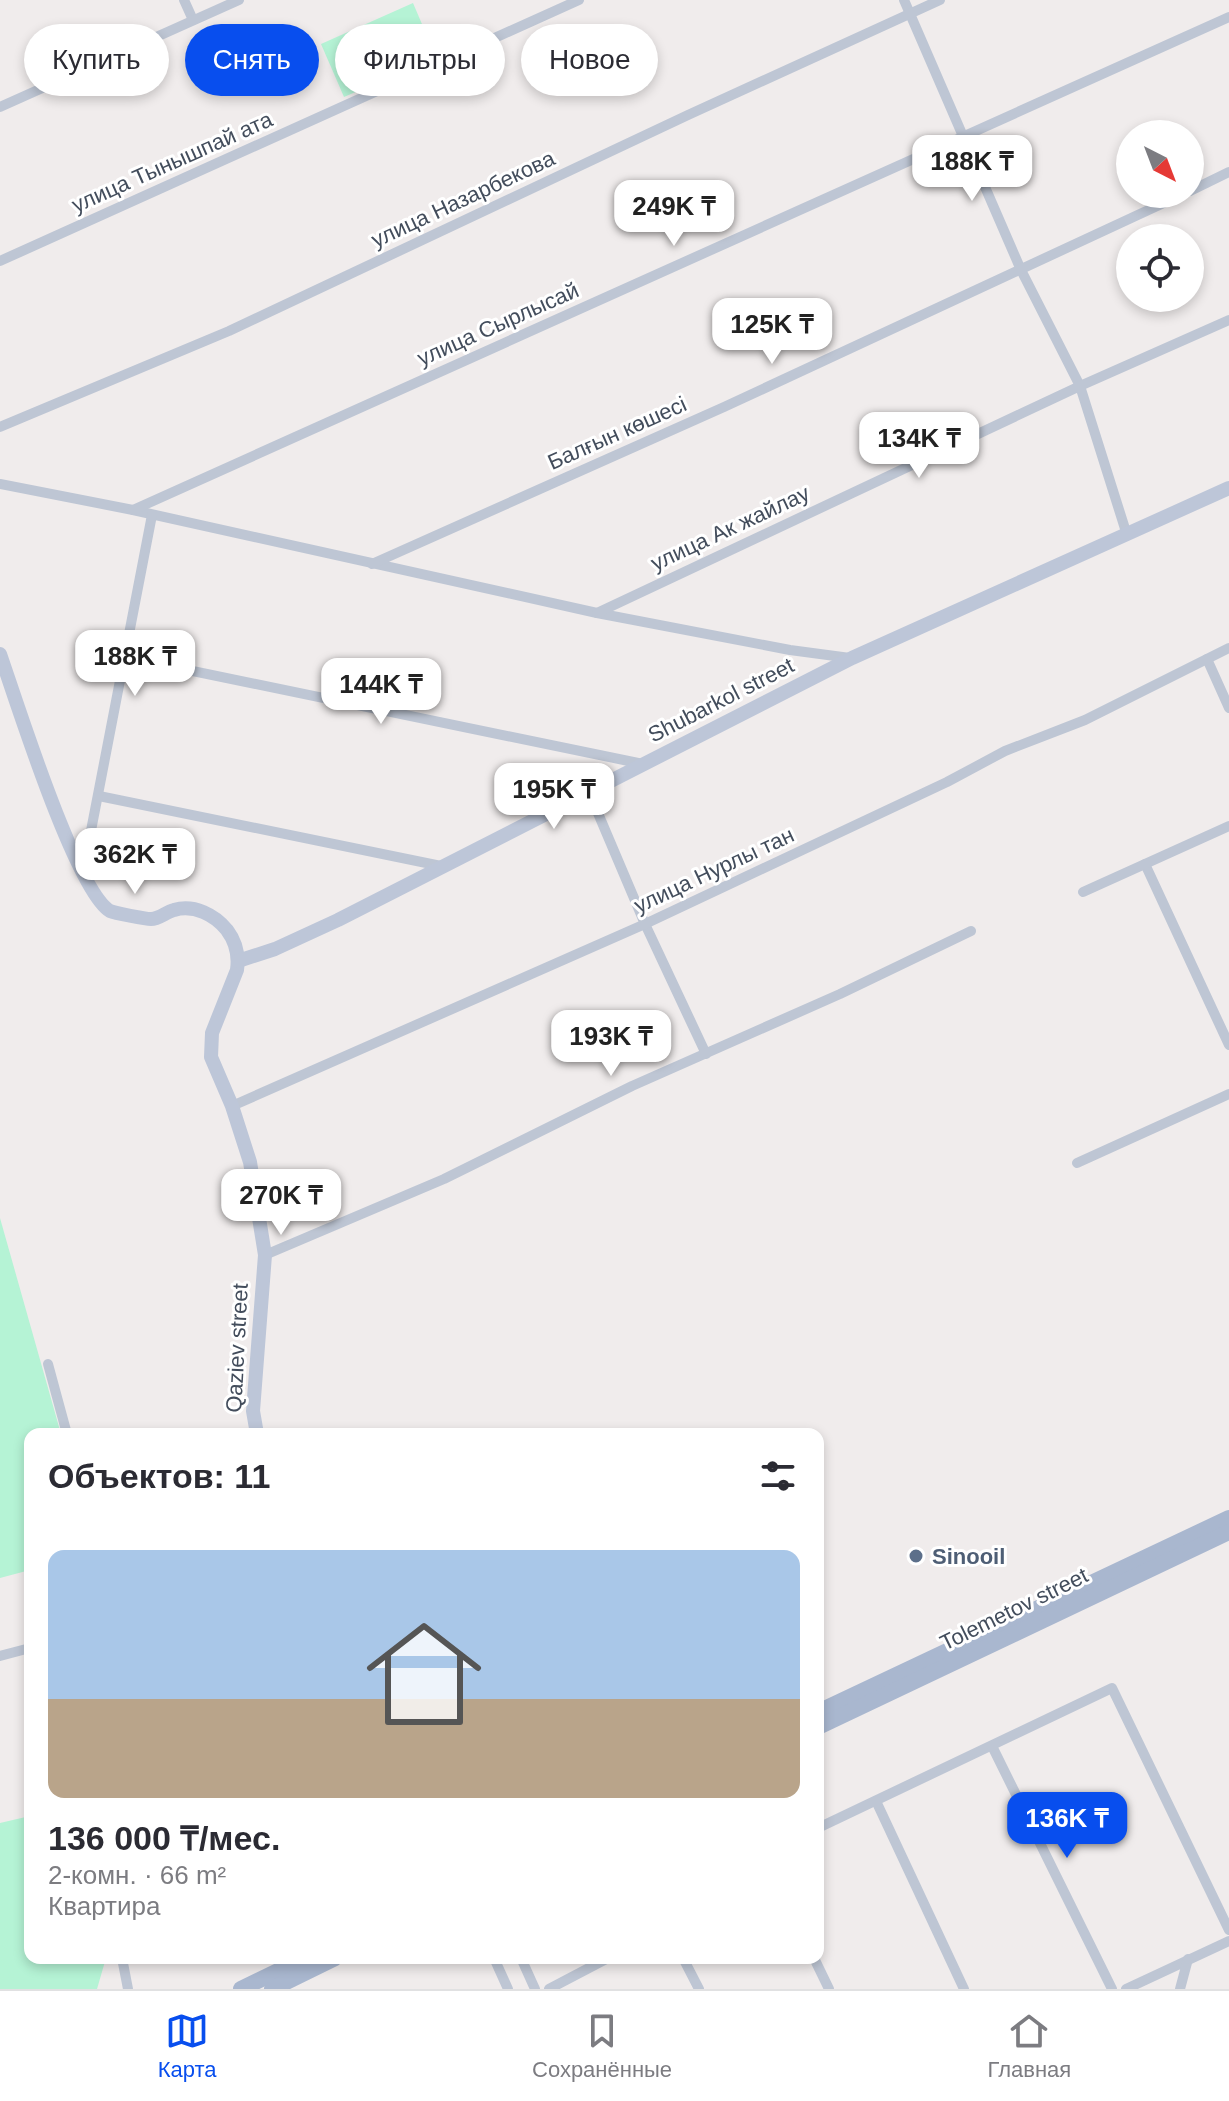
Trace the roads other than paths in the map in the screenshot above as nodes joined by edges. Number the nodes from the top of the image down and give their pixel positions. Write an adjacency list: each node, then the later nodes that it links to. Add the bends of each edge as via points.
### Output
1 (184, 0): 8 (street)
2 (239, 0): 8 (street)
3 (579, 0): 14 (street, улица Тынышпай ата)
4 (904, 0): 6 (street)
5 (940, 0): 6 (street, улица Назарбекова)
6 (911, 14): 10 (street); 18 (street, улица Назарбекова, via 229,331)
7 (1229, 17): 10 (street, улица Сырлысай)
8 (193, 20): 9 (street)
9 (0, 107)
10 (962, 138): 15 (street); 21 (street, улица Сырлысай)
11 (1229, 172): 12 (street)
12 (1204, 184)
13 (1153, 208): 15 (street, Балғын көшесі)
14 (0, 261)
15 (1021, 270): 17 (street); 24 (street, Балғын көшесі)
16 (1229, 320): 17 (street, улица Ак жайлау)
17 (1080, 386): 23 (street); 25 (street, улица Ак жайлау)
18 (0, 427)
19 (0, 484): 21 (street)
20 (1229, 488): 23 (street, Shubarkol street)
21 (133, 510): 22 (street)
22 (152, 515): 24 (street); 28 (street)
23 (1127, 535): 29 (street, Shubarkol street)
24 (372, 564): 25 (street)
25 (597, 613): 29 (street)
26 (1229, 648): 30 (street, улица Нурлы тан)
27 (0, 654): 38 (street)
28 (125, 657): 32 (street); 34 (street)
29 (852, 658): 32 (street, Shubarkol street)
30 (1207, 659): 31 (street); 40 (street, улица Нурлы тан)
31 (1229, 708)
32 (643, 764): 33 (street, Shubarkol street)
33 (589, 792): 37 (street, Shubarkol street); 40 (street)
34 (99, 796): 37 (street); 38 (street)
35 (1229, 826): 36 (street)
36 (1145, 864): 39 (street); 43 (street)
37 (441, 866): 42 (street, Shubarkol street, via 298,939)
38 (83, 874): 42 (street, via 110,911 153,920 175,909 198,910 219,920 233,938)
39 (1083, 892)
40 (645, 924): 44 (street); 46 (street, улица Нурлы тан)
41 (971, 931): 44 (street)
42 (238, 961): 46 (street, Qaziev street, via 212,1033 211,1057)
43 (1229, 1045)
44 (706, 1054): 48 (street, via 444,1179)
45 (1229, 1094): 47 (street)
46 (232, 1106): 48 (street, Qaziev street, via 250,1162)
47 (1077, 1163)
48 (265, 1255): 51 (street, Qaziev street)
49 (48, 1364): 50 (street)
50 (65, 1428)
51 (256, 1428)
52 (1229, 1518): 56 (main road, Tolemetov street)
53 (1229, 1532): 57 (main road, Tolemetov street)
54 (24, 1650): 55 (street)
55 (0, 1656)
56 (824, 1709)
57 (824, 1724)
58 (992, 1746): 59 (street); 61 (street, via 1112,1688); 80 (street)
59 (876, 1801): 60 (street); 79 (street)
60 (824, 1825)
61 (1229, 1930)
62 (1229, 1941): 63 (street)
63 (1188, 1959): 81 (street); 82 (street)
64 (123, 1964): 71 (street)
65 (302, 1964): 72 (main road); 73 (main road)
66 (497, 1964): 74 (street)
67 (524, 1964): 75 (street)
68 (597, 1964): 76 (street)
69 (686, 1964): 77 (street)
70 (817, 1964): 78 (street)
71 (128, 1989)
72 (241, 1989)
73 (272, 1989)
74 (508, 1989)
75 (535, 1989)
76 (549, 1989)
77 (699, 1989)
78 (829, 1989)
79 (964, 1989)
80 (1112, 1989)
81 (1126, 1989)
82 (1180, 1989)

